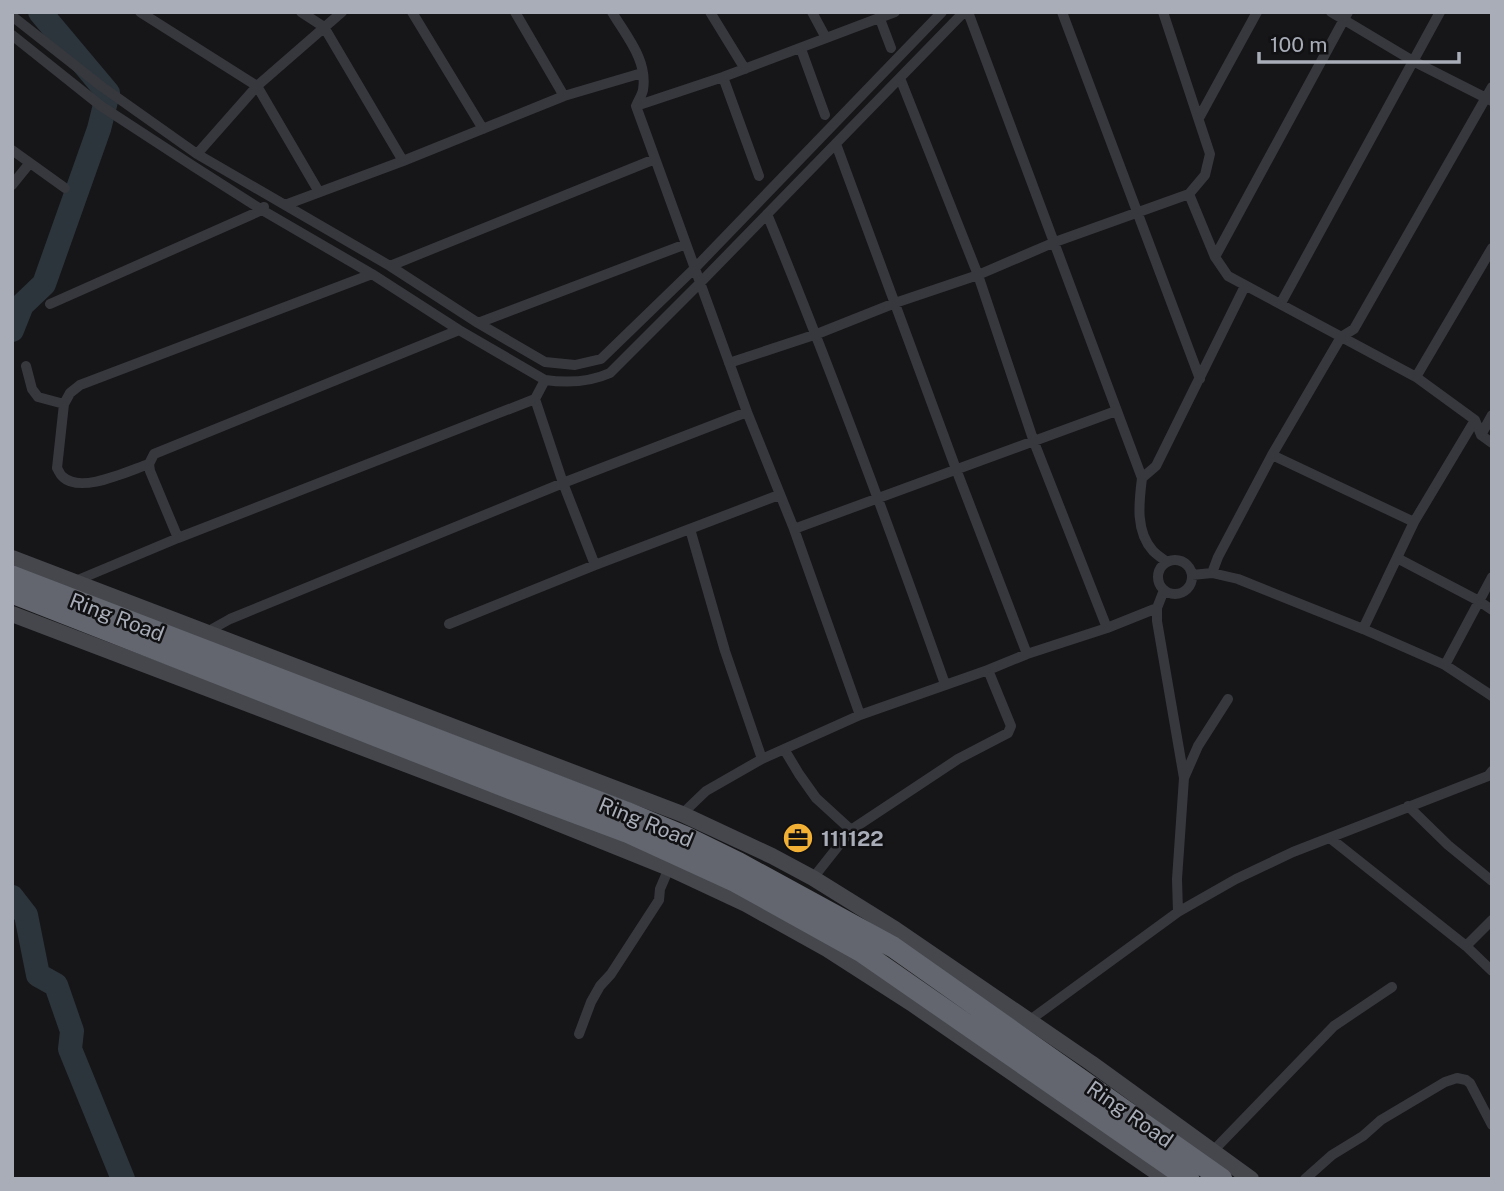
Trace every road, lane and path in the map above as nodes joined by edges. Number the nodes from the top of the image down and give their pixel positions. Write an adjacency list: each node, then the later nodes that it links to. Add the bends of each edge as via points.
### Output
1 (140, 12): 30 (street)
2 (301, 12): 20 (street)
3 (342, 12): 20 (street)
4 (412, 12): 37 (street)
5 (515, 12): 32 (street)
6 (710, 12): 26 (street)
7 (811, 12): 22 (street)
8 (895, 12): 19 (street)
9 (942, 12): 59 (street)
10 (966, 12): 29 (street); 54 (street)
11 (1062, 12): 52 (street)
12 (1163, 12): 36 (street)
13 (1257, 12): 36 (street)
14 (1331, 12): 18 (street)
15 (1440, 12): 25 (street)
16 (615, 13): 27 (street, via 638,52)
17 (12, 16): 40 (street)
18 (1346, 16): 25 (street); 57 (street)
19 (880, 19): 22 (street); 23 (street)
20 (324, 27): 30 (street); 42 (street)
21 (12, 36): 51 (street, via 101,106)
22 (826, 38): 24 (street)
23 (891, 48)
24 (802, 49): 26 (street); 35 (street)
25 (1413, 61): 33 (street); 65 (street)
26 (745, 69): 28 (street)
27 (642, 73): 32 (street); 34 (street, via 643,90)
28 (723, 78): 34 (street); 44 (street)
29 (900, 78): 38 (street); 61 (street)
30 (257, 86): 40 (street); 47 (street)
31 (1492, 87): 33 (street)
32 (564, 96): 37 (street)
33 (1489, 99): 70 (street, via 1354,330)
34 (636, 106): 41 (street)
35 (825, 115)
36 (1199, 118): 48 (street, via 1210,154 1205,175)
37 (483, 129): 42 (street)
38 (836, 144): 53 (street); 64 (street)
39 (12, 150): 43 (street)
40 (197, 154): 49 (street)
41 (655, 159): 55 (street); 58 (street)
42 (403, 161): 47 (street)
43 (30, 164): 45 (street); 46 (street)
44 (759, 176)
45 (12, 185)
46 (65, 188)
47 (319, 192): 50 (street)
48 (1189, 194): 52 (street); 57 (street)
49 (271, 197): 50 (street); 51 (street)
50 (285, 205): 58 (street)
51 (262, 210): 60 (street); 66 (street)
52 (1139, 212): 54 (street); 74 (street)
53 (767, 214): 62 (street); 69 (street)
54 (1055, 242): 61 (street); 78 (street)
55 (686, 244): 59 (street); 67 (street)
56 (1492, 248): 73 (street)
57 (1216, 257): 63 (street, via 1228,276)
58 (390, 267): 67 (street)
59 (695, 268): 62 (street); 67 (street, via 601,359 575,365 545,362)
60 (372, 274): 68 (street); 77 (street, via 80,386)
61 (978, 275): 64 (street); 83 (street)
62 (700, 283): 71 (street); 75 (street, via 610,373 575,381)
63 (1245, 286): 65 (street); 74 (street)
64 (895, 303): 69 (street); 87 (street)
65 (1281, 303): 70 (street)
66 (50, 304)
67 (478, 323)
68 (459, 331): 75 (street); 86 (street, via 154,454)
69 (817, 334): 71 (street); 91 (street)
70 (1340, 337): 73 (street); 85 (street)
71 (729, 363): 79 (street)
72 (26, 366): 77 (street, via 37,397)
73 (1416, 377): 81 (street)
74 (1200, 379): 88 (street, via 1156,466)
75 (545, 380): 76 (street)
76 (535, 399): 89 (street); 95 (street)
77 (64, 404): 86 (street, via 57,468 64,478 89,484)
78 (1116, 411): 83 (street); 88 (street)
79 (747, 412): 89 (street); 90 (street)
80 (1492, 415): 82 (street)
81 (1475, 420): 82 (street); 92 (street)
82 (1480, 435): 84 (street)
83 (1034, 442): 87 (street); 112 (street)
84 (1492, 443)
85 (1272, 455): 92 (street); 100 (street)
86 (149, 464): 95 (street)
87 (956, 469): 91 (street); 115 (street)
88 (1142, 478): 98 (street, via 1138,509 1143,534 1152,551)
89 (563, 483): 99 (street); 114 (street)
90 (779, 495): 93 (street); 94 (street)
91 (879, 498): 94 (street); 118 (street)
92 (1414, 522): 97 (street)
93 (690, 529): 99 (street); 123 (street)
94 (794, 529): 121 (street)
95 (178, 538): 104 (street)
96 (12, 558): 104 (street)
97 (1397, 558): 107 (street); 113 (street)
98 (1167, 562): 101 (street, via 1183,562); 105 (street, via 1158,575)
99 (595, 565): 111 (street)
100 (1212, 573): 101 (street); 113 (street)
101 (1192, 575): 105 (street, via 1187,590 1171,594)
102 (12, 576): 144 (highway, Ring Road, via 626,812 739,863 893,947)
103 (1492, 578): 107 (street)
104 (73, 582): 114 (street)
105 (1164, 590): 108 (street)
106 (12, 593): 143 (highway, Ring Road, via 629,833 736,882 862,952)
107 (1479, 601): 109 (street); 116 (street)
108 (1157, 608): 112 (street); 125 (street)
109 (1492, 610)
110 (12, 614): 130 (street)
111 (449, 624)
112 (1107, 628): 115 (street)
113 (1363, 629): 116 (street)
114 (205, 633): 127 (street)
115 (1027, 654): 117 (street)
116 (1444, 665): 119 (street)
117 (988, 670): 118 (street); 128 (street, via 1011,726 1008,733 958,759)
118 (945, 684): 121 (street)
119 (1492, 696)
120 (1228, 699): 125 (street)
121 (860, 715): 122 (street)
122 (784, 749): 123 (street); 128 (street, via 816,797)
123 (762, 759): 127 (street, via 706,791)
124 (1490, 775): 126 (street)
125 (1184, 778): 133 (street)
126 (1408, 806): 129 (street); 132 (street)
127 (682, 814): 131 (street)
128 (851, 830): 131 (street)
129 (1330, 838): 133 (street, via 1236,879); 135 (street)
130 (669, 868): 139 (street, via 659,900 600,986); 142 (street, via 827,949)
131 (813, 878): 138 (street)
132 (1492, 881)
133 (1178, 912): 138 (street)
134 (1492, 920): 135 (street)
135 (1466, 946): 136 (street)
136 (1492, 971)
137 (1392, 986): 141 (street, via 1334,1026)
138 (1030, 1020): 141 (street)
139 (579, 1034)
140 (1492, 1125): 146 (street, via 1470,1083 1445,1082 1381,1120)
141 (1213, 1151): 145 (street)
142 (1166, 1179)
143 (1189, 1179)
144 (1222, 1179)
145 (1251, 1179)
146 (1305, 1179)

